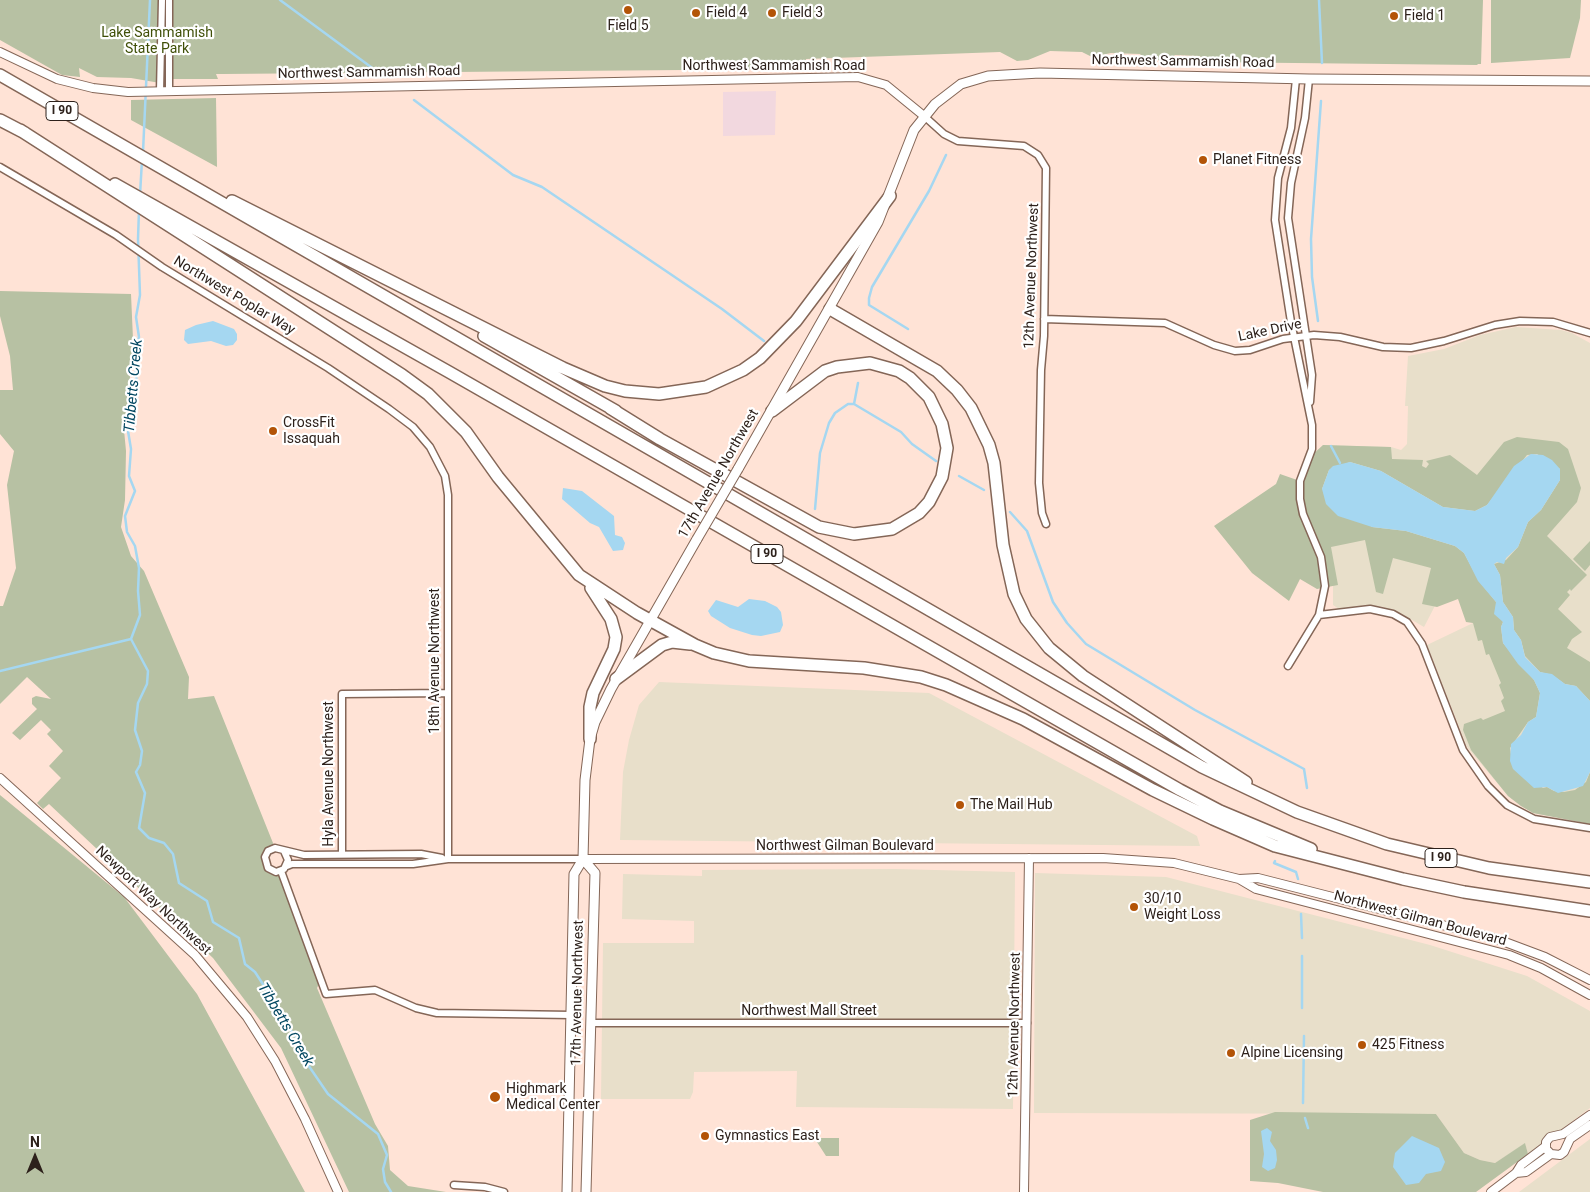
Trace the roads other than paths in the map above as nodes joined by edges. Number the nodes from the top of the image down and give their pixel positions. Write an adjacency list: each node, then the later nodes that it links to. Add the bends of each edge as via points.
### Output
1 (162, 0): 8 (street)
2 (169, 0): 9 (street)
3 (0, 52): 8 (street, Northwest Sammamish Road, via 30,68 68,82 101,89)
4 (0, 75): 12 (highway, I 90)
5 (1296, 79): 6 (main road, Northwest Sammamish Road); 10 (main road, Northwest Sammamish Road, via 1040,73 988,76 961,84); 21 (street, via 1291,128 1278,178 1275,214)
6 (1309, 79): 7 (main road, Northwest Sammamish Road); 20 (street, via 1288,214)
7 (1590, 81)
8 (156, 91): 9 (street, Northwest Sammamish Road)
9 (168, 91): 10 (street, Northwest Sammamish Road, via 858,77 886,85)
10 (924, 116): 14 (main road, 17th Avenue Northwest, via 910,139); 18 (street, 12th Avenue Northwest, via 950,138 1020,145 1030,148 1044,163 1047,175)
11 (0, 120): 15 (highway)
12 (147, 160): 16 (highway); 35 (highway, I 90, via 1202,767)
13 (0, 167): 24 (street, Northwest Poplar Way, via 135,247 389,409 423,438)
14 (890, 196): 16 (highway, via 775,345 743,370 686,392 638,393 605,386); 17 (main road, 17th Avenue Northwest)
15 (145, 206): 26 (highway, via 428,394 466,432 564,559); 45 (highway, I 90, via 458,376 1180,790 1290,841)
16 (359, 266): 23 (highway, via 819,527 854,534 892,529 919,513 929,502 942,477 946,436 936,408 920,387 900,372 877,364 854,363 825,371)
17 (830, 309): 23 (main road, 17th Avenue Northwest); 35 (highway, via 937,371 971,408 994,463 1003,545 1014,594 1026,619 1049,648 1083,676 1188,746)
18 (1044, 319): 21 (street, Lake Drive, via 1165,323 1214,346 1235,351 1250,350); 25 (street, 12th Avenue Northwest, via 1039,483)
19 (1590, 333): 20 (street, Lake Drive, via 1553,322 1512,322 1495,324 1437,343 1402,349 1340,337)
20 (1306, 335): 21 (street, Lake Drive); 22 (street, via 1312,375)
21 (1294, 336): 22 (street)
22 (1310, 406): 27 (street, via 1312,449 1300,482 1300,499 1324,573)
23 (772, 411): 28 (main road, 17th Avenue Northwest, bridge)
24 (440, 464): 32 (street, 18th Avenue Northwest, via 448,502)
25 (1046, 524)
26 (589, 584): 28 (highway); 33 (highway, via 611,619 616,637 614,649 593,693)
27 (1319, 615): 30 (street); 36 (street, via 1356,609 1376,610 1394,614 1410,626 1425,650 1461,745 1488,786 1507,804 1534,820)
28 (650, 620): 29 (highway); 31 (main road, 17th Avenue Northwest)
29 (695, 645): 31 (highway, via 672,642 662,645); 45 (highway, via 749,661 864,668 946,684 1024,719 1153,790 1275,846)
30 (1288, 666)
31 (616, 680): 33 (main road, 17th Avenue Northwest)
32 (448, 693): 38 (street, Hyla Avenue Northwest, via 342,694); 40 (street, 18th Avenue Northwest)
33 (590, 740): 41 (main road, 17th Avenue Northwest, via 585,780)
34 (0, 778): 61 (street, Newport Way Northwest, via 195,955 247,1016 276,1060)
35 (1297, 812): 46 (highway, I 90, via 1370,839 1440,858)
36 (1590, 828)
37 (284, 851): 38 (street, Northwest Gilman Boulevard, via 304,855); 42 (street, via 288,856); 43 (street, via 271,849 265,857 268,868)
38 (342, 854): 40 (street, Northwest Gilman Boulevard, via 422,854)
39 (1030, 858): 41 (street, Northwest Gilman Boulevard); 44 (street, Northwest Gilman Boulevard, via 1119,858 1164,862); 52 (street, 12th Avenue Northwest)
40 (448, 859): 41 (street, Northwest Gilman Boulevard); 42 (street, Northwest Gilman Boulevard, via 413,864)
41 (583, 859): 50 (main road, 17th Avenue Northwest, via 574,874); 51 (main road, 17th Avenue Northwest, via 595,873)
42 (286, 866): 43 (street)
43 (281, 871): 50 (street, via 326,994 374,990 416,1008 437,1013)
44 (1239, 879): 48 (street, Northwest Gilman Boulevard, via 1258,878 1497,939 1545,957); 49 (street, Northwest Gilman Boulevard, via 1256,890 1509,955 1541,968)
45 (1403, 879): 47 (highway, I 90, via 1510,900)
46 (1590, 882)
47 (1590, 911)
48 (1590, 980)
49 (1590, 995)
50 (572, 1015): 63 (main road, 17th Avenue Northwest)
51 (591, 1024): 52 (street, Northwest Mall Street); 64 (main road, 17th Avenue Northwest)
52 (1027, 1024): 65 (street, 12th Avenue Northwest)
53 (1590, 1115): 55 (street)
54 (1590, 1125): 56 (street)
55 (1560, 1135): 56 (street); 57 (street, via 1550,1137)
56 (1566, 1145): 58 (street, via 1562,1153)
57 (1546, 1146): 58 (street); 59 (street, via 1521,1165)
58 (1551, 1154): 59 (street, via 1526,1172)
59 (1516, 1173): 66 (street)
60 (454, 1185): 62 (street)
61 (338, 1192)
62 (504, 1192)
63 (567, 1192)
64 (586, 1192)
65 (1024, 1192)
66 (1491, 1192)

